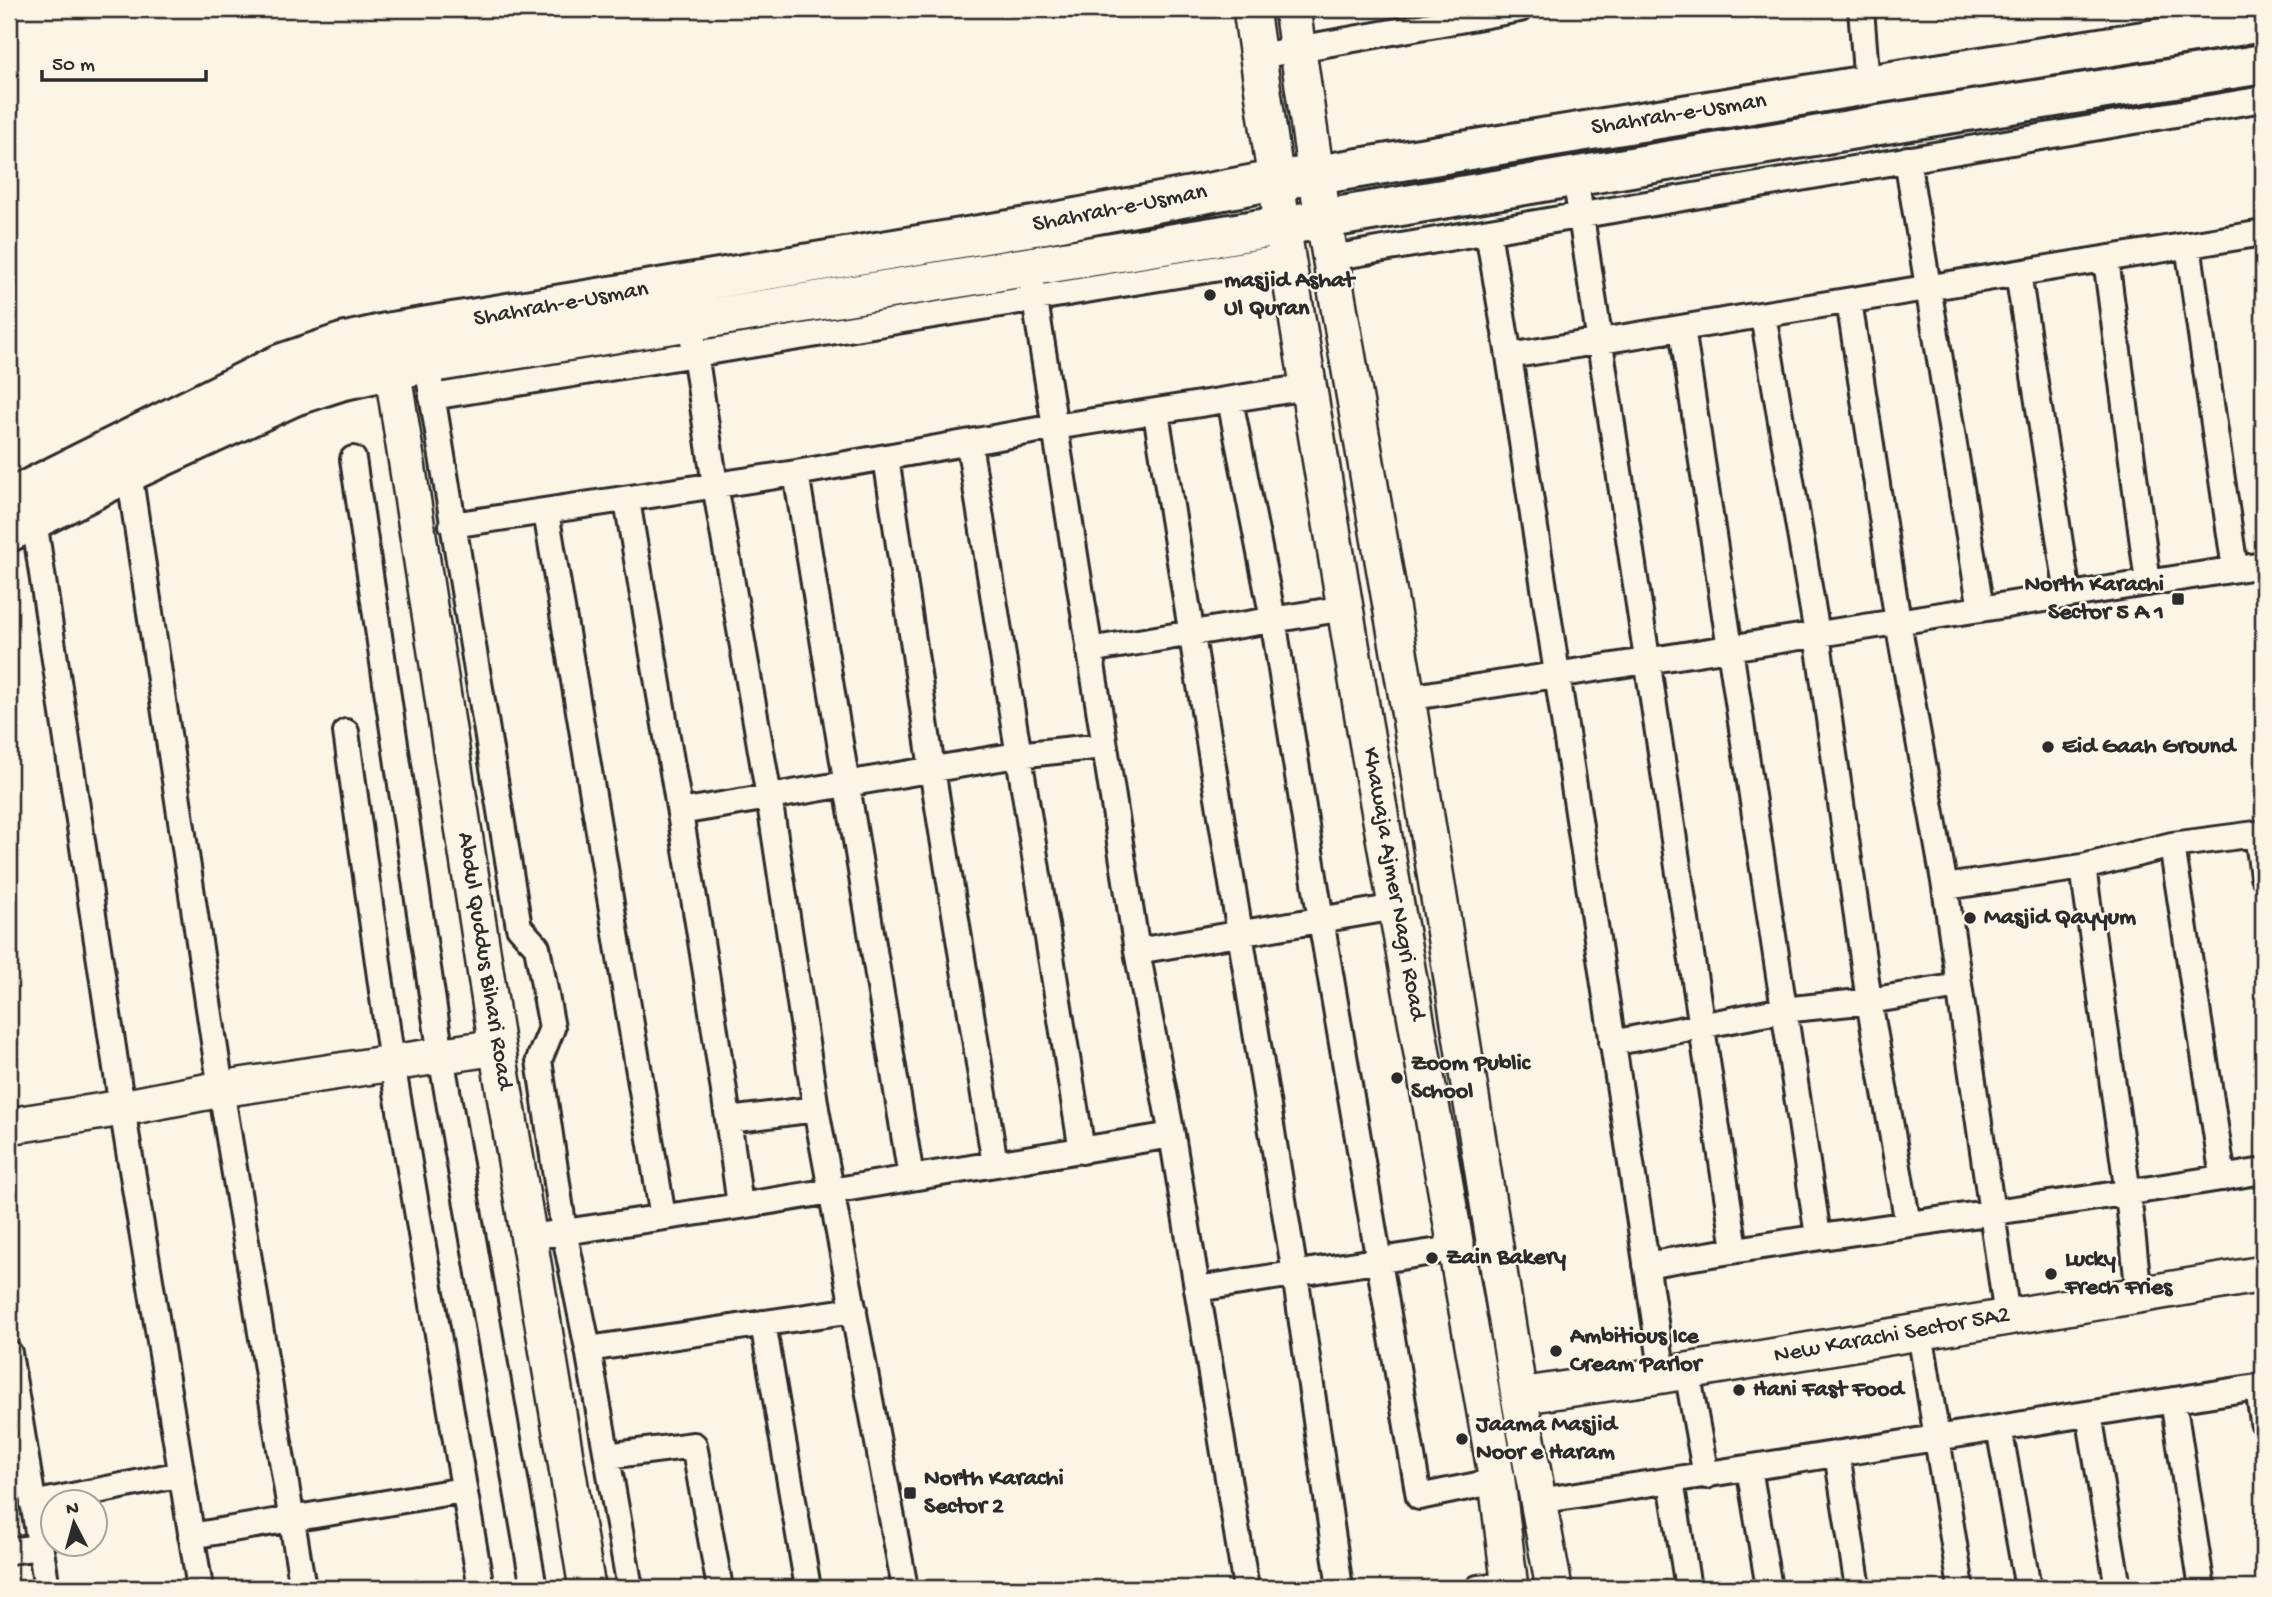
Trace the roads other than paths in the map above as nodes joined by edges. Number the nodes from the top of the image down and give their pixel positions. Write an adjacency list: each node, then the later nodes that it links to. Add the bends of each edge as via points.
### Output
1 (1251, 9): 7 (main road, Khawaja Ajmer Nagri Road)
2 (1292, 9): 6 (main road, Khawaja Ajmer Nagri Road)
3 (1520, 9): 6 (street)
4 (1861, 9): 9 (street)
5 (2263, 23): 9 (main road, Shahrah-e-Usman)
6 (1299, 50): 7 (street); 12 (main road, Khawaja Ajmer Nagri Road)
7 (1259, 56): 14 (main road, Khawaja Ajmer Nagri Road)
8 (2263, 64): 13 (main road, Shahrah-e-Usman)
9 (1867, 85): 12 (main road, Shahrah-e-Usman)
10 (2263, 99): 11 (street)
11 (1907, 159): 15 (street); 25 (street)
12 (1316, 175): 14 (main road, Shahrah-e-Usman); 16 (main road, Khawaja Ajmer Nagri Road)
13 (1575, 176): 15 (street); 16 (main road, Shahrah-e-Usman)
14 (1276, 180): 19 (main road, Khawaja Ajmer Nagri Road); 32 (main road, Shahrah-e-Usman, via 1034,226)
15 (1581, 216): 17 (street); 30 (street)
16 (1324, 219): 19 (main road, Shahrah-e-Usman); 21 (main road, Khawaja Ajmer Nagri Road)
17 (1488, 232): 21 (street); 31 (street)
18 (2263, 233): 20 (street)
19 (1285, 242): 24 (main road, Shahrah-e-Usman); 33 (main road, Khawaja Ajmer Nagri Road)
20 (2188, 245): 22 (street); 50 (street)
21 (1331, 258): 47 (main road, Khawaja Ajmer Nagri Road)
22 (2106, 259): 23 (street); 51 (street)
23 (2018, 273): 25 (street); 52 (street)
24 (1032, 283): 29 (main road, Shahrah-e-Usman); 36 (street)
25 (1930, 288): 26 (street); 54 (street)
26 (1849, 301): 27 (street); 56 (street)
27 (1763, 315): 28 (street); 58 (street)
28 (1682, 328): 30 (street); 59 (street)
29 (692, 337): 32 (main road, Shahrah-e-Usman); 42 (street)
30 (1601, 342): 31 (street); 61 (street)
31 (1509, 356): 62 (street)
32 (412, 358): 40 (main road, Shahrah-e-Usman, via 294,396); 45 (main road, Shahrah-e-Usman, via 342,343 280,364); 46 (street); 85 (main road, Abdul Quddus Bihari Road, via 441,696)
33 (1308, 387): 34 (street); 48 (main road, Khawaja Ajmer Nagri Road)
34 (1230, 400): 35 (street); 55 (street)
35 (1156, 413): 36 (street); 57 (street)
36 (1055, 427): 37 (street); 60 (street)
37 (969, 443): 38 (street); 66 (street)
38 (886, 457): 41 (street); 67 (street)
39 (353, 460): 86 (street)
40 (129, 472): 45 (main road, Shahrah-e-Usman); 89 (street)
41 (796, 473): 42 (street); 68 (street)
42 (715, 485): 43 (street); 69 (street)
43 (627, 500): 44 (street); 70 (street)
44 (546, 512): 46 (street); 105 (street)
45 (17, 517): 91 (street, via 67,732)
46 (452, 525): 107 (street, via 519,927 537,947 552,1028 539,1060)
47 (1380, 544): 48 (main road); 63 (main road, Khawaja Ajmer Nagri Road)
48 (1336, 553): 53 (main road, Khawaja Ajmer Nagri Road)
49 (2263, 565): 50 (street)
50 (2235, 569): 51 (street)
51 (2148, 583): 52 (street)
52 (2068, 595): 54 (street)
53 (1345, 608): 55 (street); 76 (main road, Khawaja Ajmer Nagri Road)
54 (1981, 609): 56 (street)
55 (1273, 619): 57 (street); 77 (street)
56 (1898, 622): 58 (street); 75 (street)
57 (1191, 632): 60 (street); 78 (street)
58 (1817, 634): 59 (street); 81 (street)
59 (1729, 648): 61 (street); 82 (street)
60 (1089, 650): 65 (street)
61 (1646, 661): 62 (street); 83 (street)
62 (1556, 674): 63 (street); 84 (street)
63 (1408, 698): 88 (main road, Khawaja Ajmer Nagri Road)
64 (346, 732): 87 (street)
65 (1103, 746): 66 (street); 79 (street)
66 (1017, 755): 67 (street); 96 (street)
67 (932, 769): 68 (street); 97 (street)
68 (847, 783): 69 (street); 99 (street)
69 (769, 797): 70 (street); 92 (street)
70 (680, 812): 93 (street)
71 (2260, 833): 72 (street); 74 (street)
72 (2172, 845): 73 (street); 100 (street)
73 (2083, 867): 75 (street); 102 (street)
74 (2263, 876)
75 (1945, 887): 80 (street)
76 (1396, 907): 77 (street); 90 (main road, Khawaja Ajmer Nagri Road)
77 (1321, 920): 78 (street); 112 (street)
78 (1240, 934): 79 (street); 114 (street)
79 (1137, 951): 95 (street)
80 (1959, 986): 81 (street); 104 (street)
81 (1869, 1001): 82 (street); 106 (street)
82 (1783, 1010): 83 (street); 108 (street)
83 (1702, 1025): 84 (street); 111 (street)
84 (1612, 1043): 113 (street)
85 (497, 1047): 86 (main road); 109 (main road, Abdul Quddus Bihari Road)
86 (441, 1056): 87 (main road); 154 (street)
87 (392, 1063): 89 (main road); 140 (street)
88 (1469, 1087): 90 (main road); 126 (main road, Khawaja Ajmer Nagri Road)
89 (221, 1088): 91 (main road); 143 (street)
90 (1431, 1095): 110 (main road, Khawaja Ajmer Nagri Road)
91 (121, 1108): 94 (main road); 136 (street)
92 (816, 1109): 93 (street); 101 (street)
93 (729, 1120): 103 (street)
94 (9, 1126)
95 (1172, 1135): 96 (street); 116 (street)
96 (1082, 1151): 97 (street)
97 (995, 1164): 99 (street)
98 (2263, 1171): 100 (street)
99 (911, 1177): 101 (street)
100 (2223, 1178): 102 (street)
101 (832, 1190): 103 (street); 118 (street)
102 (2128, 1194): 104 (street); 117 (street)
103 (740, 1206): 105 (street)
104 (1992, 1212): 106 (street); 119 (street)
105 (663, 1217): 107 (street)
106 (1908, 1224): 108 (street)
107 (564, 1231): 109 (street); 122 (street)
108 (1818, 1236): 111 (street)
109 (530, 1237): 155 (main road, Abdul Quddus Bihari Road)
110 (1458, 1248): 112 (street); 138 (main road, Khawaja Ajmer Nagri Road)
111 (1735, 1249): 113 (street)
112 (1380, 1261): 114 (street); 138 (street, via 1419,1497)
113 (1646, 1265): 124 (street)
114 (1295, 1274): 116 (street); 161 (street)
115 (2263, 1274): 117 (main road, New Karachi Sector 5A2)
116 (1198, 1289): 160 (street)
117 (2139, 1294): 119 (main road, New Karachi Sector 5A2)
118 (854, 1310): 120 (street); 159 (street)
119 (2007, 1317): 121 (main road, New Karachi Sector 5A2)
120 (764, 1323): 122 (street); 158 (street)
121 (1920, 1332): 124 (main road, New Karachi Sector 5A2); 131 (street)
122 (588, 1349): 133 (street)
123 (9, 1353): 134 (street)
124 (1675, 1373): 126 (main road, New Karachi Sector 5A2); 137 (street)
125 (2260, 1386): 127 (street); 129 (street)
126 (1519, 1396): 141 (main road, Khawaja Ajmer Nagri Road)
127 (2173, 1400): 128 (street); 169 (street)
128 (2089, 1414): 130 (street); 168 (street)
129 (2263, 1422)
130 (1999, 1428): 131 (street); 167 (street)
131 (1937, 1438): 132 (street); 166 (street)
132 (1837, 1454): 135 (street); 165 (street)
133 (607, 1456): 156 (street); 157 (street, via 694,1445)
134 (18, 1462): 142 (street)
135 (1749, 1468): 137 (street); 164 (street)
136 (181, 1474): 142 (street); 145 (street)
137 (1706, 1476): 139 (street)
138 (1497, 1481): 149 (main road, Khawaja Ajmer Nagri Road)
139 (1671, 1481): 141 (street); 163 (street)
140 (463, 1490): 143 (street); 153 (street)
141 (1539, 1501): 162 (main road, Khawaja Ajmer Nagri Road)
142 (33, 1504): 144 (street)
143 (290, 1518): 145 (street); 152 (street)
144 (38, 1535)
145 (191, 1536): 151 (street)
146 (38, 1547): 147 (street)
147 (9, 1551)
148 (42, 1558): 150 (street)
149 (1499, 1587)
150 (47, 1588)
151 (200, 1588)
152 (303, 1588)
153 (481, 1588)
154 (534, 1588)
155 (587, 1588)
156 (630, 1588)
157 (720, 1588)
158 (808, 1588)
159 (905, 1588)
160 (1246, 1588)
161 (1340, 1588)
162 (1554, 1588)
163 (1688, 1588)
164 (1769, 1588)
165 (1858, 1588)
166 (1961, 1588)
167 (2028, 1588)
168 (2118, 1588)
169 (2202, 1588)

